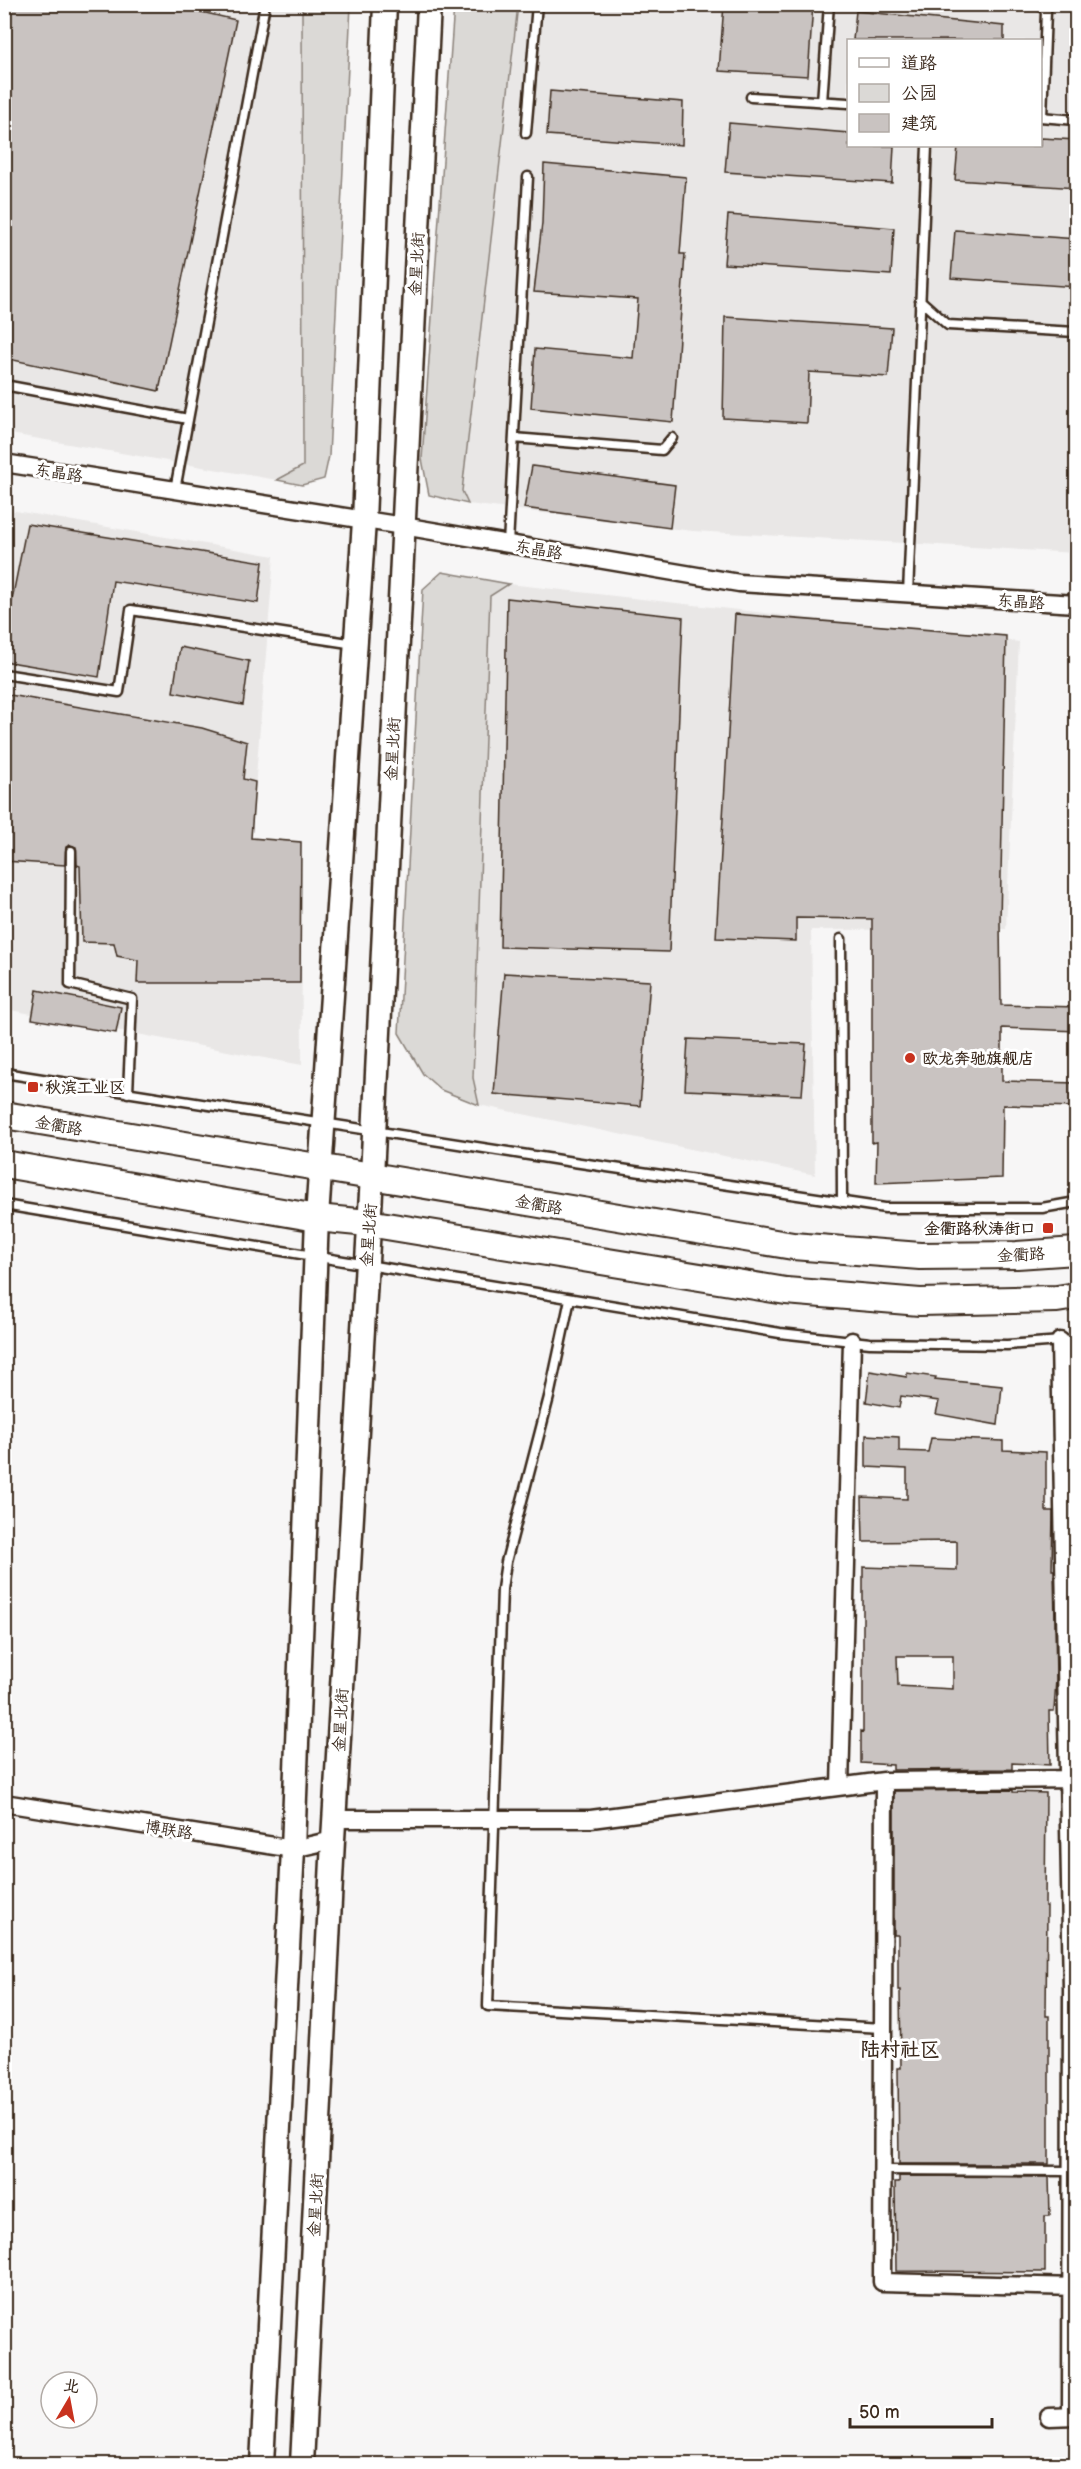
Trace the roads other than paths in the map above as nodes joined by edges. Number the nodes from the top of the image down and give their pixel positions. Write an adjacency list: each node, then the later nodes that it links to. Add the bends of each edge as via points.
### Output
1 (265, 4): 19 (lane)
2 (385, 4): 24 (main road)
3 (429, 4): 25 (main road, 金星北街)
4 (537, 4): 13 (lane)
5 (829, 4): 9 (lane)
6 (1039, 4): 7 (lane, via 1046,11)
7 (1042, 96)
8 (751, 97): 9 (lane)
9 (822, 102): 10 (lane)
10 (847, 104)
11 (1042, 117): 12 (lane)
12 (1077, 120)
13 (526, 133)
14 (927, 147): 16 (lane)
15 (528, 177): 20 (lane)
16 (920, 300): 17 (lane, via 948,325); 27 (lane)
17 (1077, 332)
18 (4, 385): 19 (lane)
19 (188, 419): 23 (lane)
20 (514, 438): 21 (lane, via 662,450); 26 (lane)
21 (672, 438)
22 (5, 467): 23 (street, 东晶路)
23 (175, 490): 24 (street, 东晶路)
24 (364, 521): 25 (street, 东晶路); 29 (main road)
25 (402, 526): 26 (street, 东晶路); 37 (main road, 金星北街)
26 (508, 544): 27 (street, 东晶路, via 739,584)
27 (908, 594): 28 (street, 东晶路)
28 (1077, 604)
29 (356, 644): 30 (lane, via 131,610 119,692); 36 (main road)
30 (4, 674)
31 (71, 851): 34 (lane, via 70,984 132,999)
32 (841, 939): 41 (lane)
33 (4, 1073): 34 (lane)
34 (129, 1093): 36 (lane)
35 (4, 1116): 39 (main road, 金衢路)
36 (323, 1123): 37 (lane); 39 (main road)
37 (374, 1131): 40 (main road, 金星北街); 41 (lane)
38 (4, 1164): 44 (main road)
39 (320, 1169): 40 (main road, 金衢路); 44 (main road)
40 (372, 1176): 45 (main road, 金星北街); 46 (main road, 金衢路, via 793,1246 920,1256)
41 (842, 1202): 42 (lane, via 885,1208 1042,1208)
42 (1077, 1202)
43 (4, 1205): 47 (lane)
44 (317, 1218): 45 (main road); 47 (main road)
45 (368, 1223): 48 (main road, 金星北街); 49 (main road, via 786,1291 920,1302)
46 (1077, 1251)
47 (315, 1255): 48 (lane); 60 (main road)
48 (366, 1263): 50 (lane); 59 (main road, 金星北街)
49 (1077, 1296)
50 (570, 1299): 51 (lane); 58 (lane, via 502,1588)
51 (852, 1341): 52 (lane, via 1007,1345); 56 (street)
52 (1068, 1341): 53 (street)
53 (1069, 1436): 54 (street)
54 (1072, 1779): 55 (street, 博联路); 63 (street)
55 (884, 1781): 56 (street, 博联路); 61 (street)
56 (840, 1786): 58 (street, 博联路, via 591,1819)
57 (4, 1803): 60 (street, 博联路)
58 (495, 1819): 59 (street, 博联路); 61 (lane, via 488,2006)
59 (334, 1830): 60 (street, 博联路); 68 (main road, 金星北街)
60 (293, 1849): 67 (main road)
61 (883, 2028): 62 (street)
62 (883, 2170): 63 (lane); 64 (street, via 882,2282)
63 (1074, 2171): 64 (street)
64 (1074, 2287): 65 (street)
65 (1074, 2416): 66 (street)
66 (1048, 2417)
67 (262, 2464)
68 (302, 2464)

